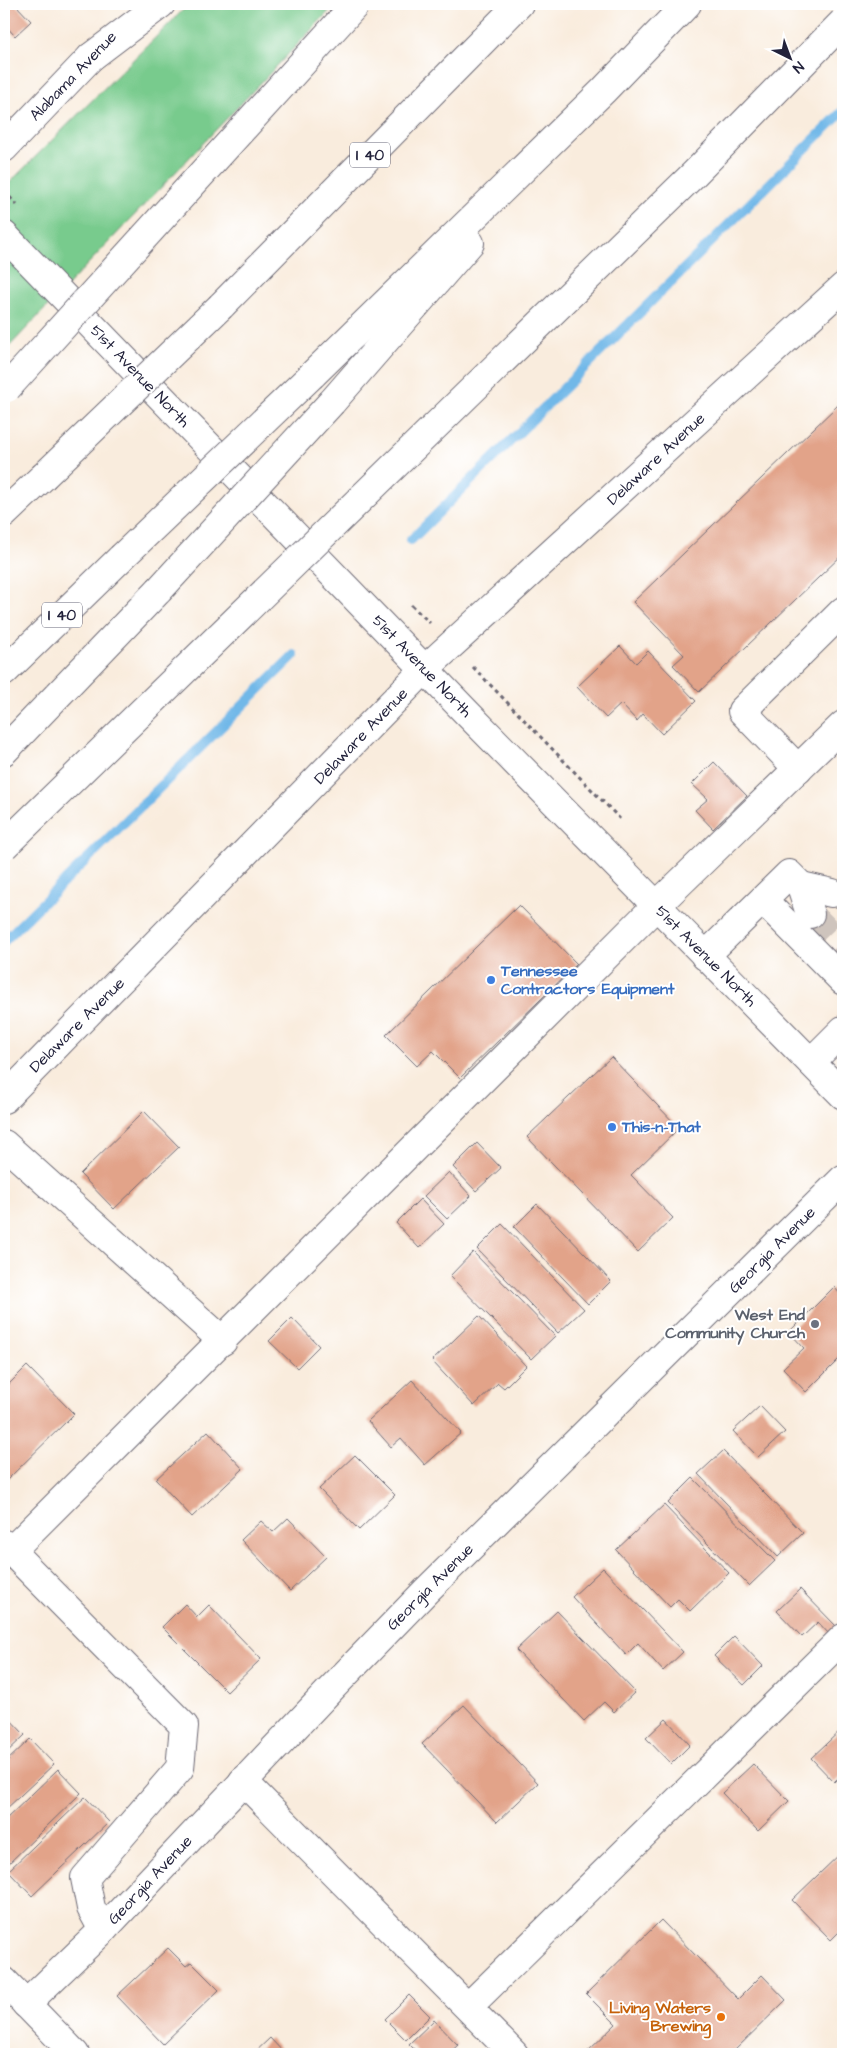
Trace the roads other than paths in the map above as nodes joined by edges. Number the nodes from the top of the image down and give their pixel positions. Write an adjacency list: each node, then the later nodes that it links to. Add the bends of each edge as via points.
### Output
1 (143, 4): 7 (main road, Alabama Avenue)
2 (161, 4): 7 (main road)
3 (356, 4): 12 (main road, bridge)
4 (519, 4): 13 (main road, I 40, bridge, via 221,306)
5 (687, 4): 8 (main road, I 40)
6 (843, 22): 20 (main road, bridge, via 694,174)
7 (91, 57): 9 (main road, Alabama Avenue)
8 (603, 92): 16 (main road, I 40, bridge); 18 (main road, bridge, via 332,402 159,590)
9 (4, 148)
10 (4, 235): 15 (main road, 51st Avenue North)
11 (843, 287): 15 (main road, Delaware Avenue)
12 (6, 390)
13 (4, 514)
14 (843, 611): 19 (main road, via 742,711)
15 (425, 669): 24 (main road, 51st Avenue North); 31 (main road, Delaware Avenue)
16 (4, 672)
17 (843, 725): 19 (main road)
18 (4, 751)
19 (798, 769): 24 (main road)
20 (4, 846)
21 (801, 886): 22 (main road); 23 (main road, via 789,874); 25 (main road)
22 (832, 893)
23 (762, 900): 26 (main road); 27 (main road)
24 (656, 906): 26 (main road, 51st Avenue North); 34 (main road)
25 (810, 914)
26 (705, 956): 29 (main road, 51st Avenue North)
27 (843, 981)
28 (843, 1030): 29 (main road)
29 (811, 1062): 30 (main road, 51st Avenue North)
30 (843, 1095)
31 (4, 1099)
32 (4, 1144): 34 (main road)
33 (843, 1179): 37 (main road, Georgia Avenue, via 426,1591)
34 (223, 1342): 35 (main road)
35 (8, 1548): 38 (main road, via 184,1726 180,1768 85,1878 91,1908)
36 (843, 1638): 41 (main road)
37 (243, 1781): 38 (main road, Georgia Avenue); 41 (main road)
38 (103, 1930): 40 (main road, Georgia Avenue)
39 (4, 1981): 40 (main road)
40 (26, 2004): 42 (main road)
41 (468, 2007): 43 (main road)
42 (75, 2054)
43 (514, 2054)

